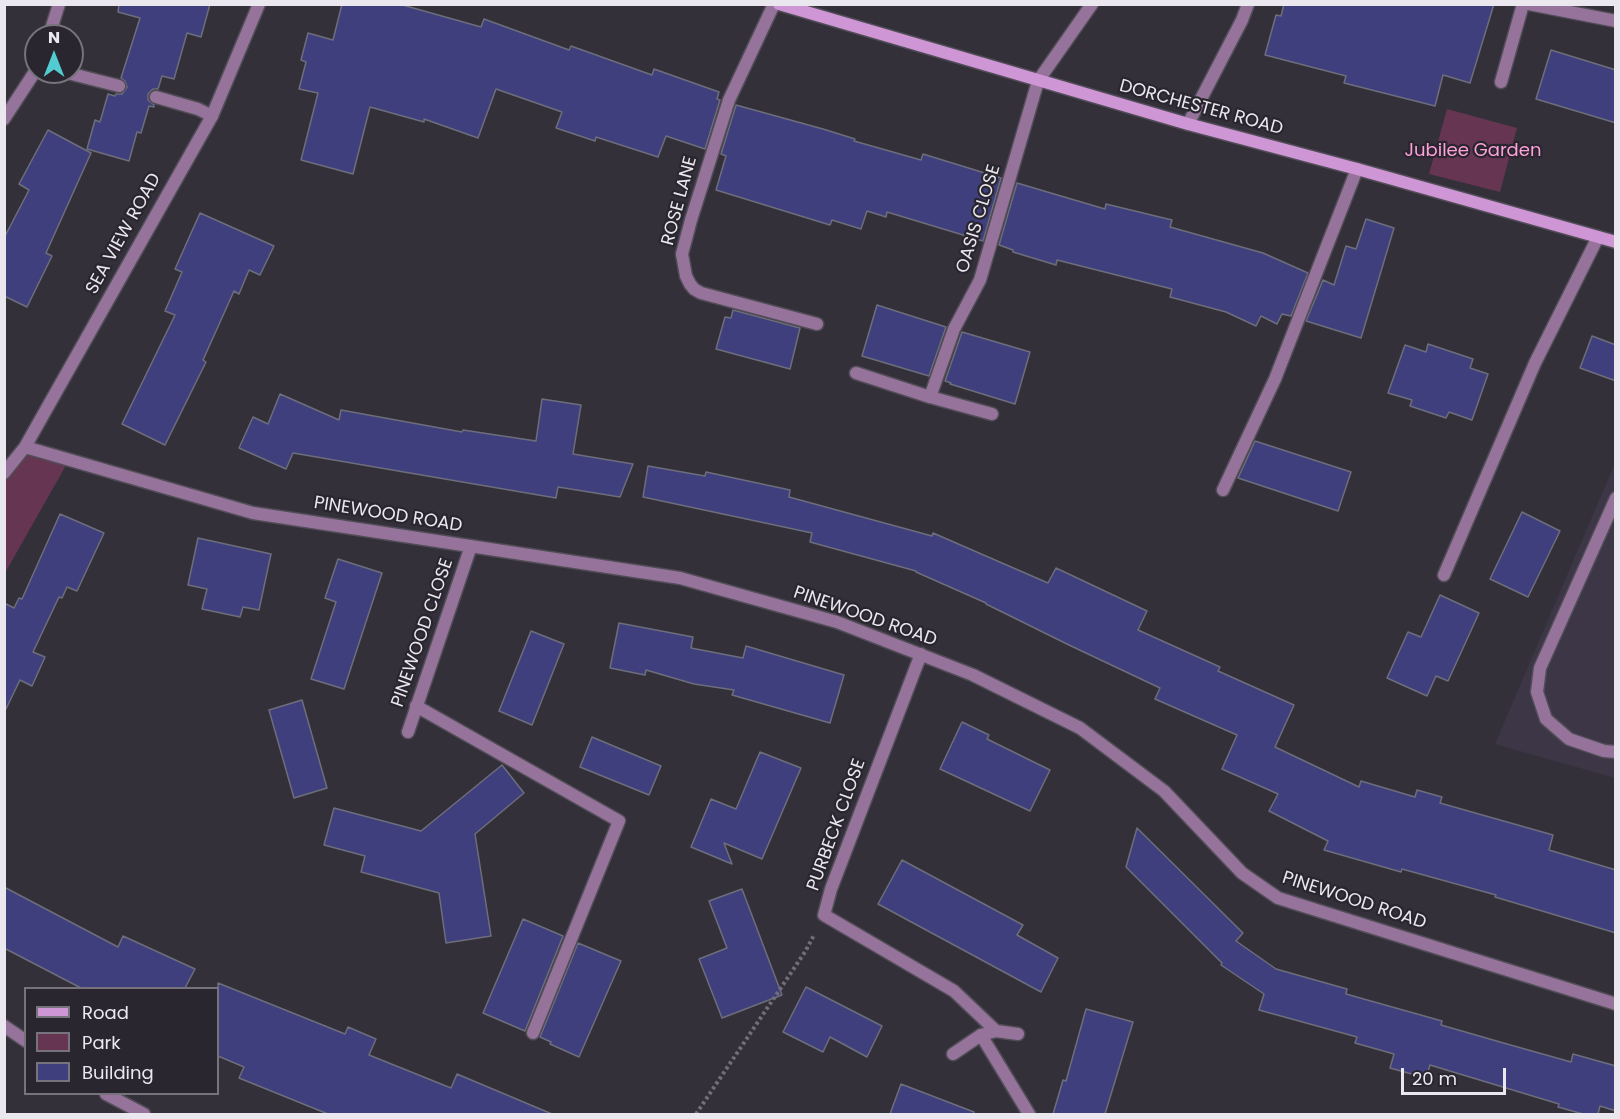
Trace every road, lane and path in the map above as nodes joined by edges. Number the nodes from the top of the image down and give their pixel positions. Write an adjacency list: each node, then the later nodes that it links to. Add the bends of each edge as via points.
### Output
1 (59, 4): 10 (street)
2 (259, 4): 17 (street, SEA VIEW ROAD)
3 (774, 4): 23 (street, ROSE LANE, via 729,100 682,254 686,276 694,289)
4 (779, 4): 12 (main road, DORCHESTER ROAD)
5 (1092, 4): 12 (street, OASIS CLOSE)
6 (1248, 4): 19 (street)
7 (1522, 4): 13 (street)
8 (1529, 4): 9 (street)
9 (1616, 21)
10 (52, 24)
11 (84, 77): 15 (street)
12 (1038, 81): 19 (main road, DORCHESTER ROAD); 25 (street, OASIS CLOSE, via 980,280 954,329)
13 (1501, 82)
14 (27, 84): 18 (street)
15 (119, 86)
16 (156, 97): 17 (street)
17 (212, 116): 27 (street, SEA VIEW ROAD)
18 (4, 119)
19 (1188, 124): 20 (main road, DORCHESTER ROAD)
20 (1357, 169): 21 (main road, DORCHESTER ROAD); 29 (street, via 1275,379)
21 (1598, 237): 22 (main road, DORCHESTER ROAD); 32 (street, via 1535,363)
22 (1616, 242)
23 (817, 324)
24 (856, 373): 25 (street)
25 (930, 397): 26 (street)
26 (992, 414)
27 (25, 447): 28 (street, SEA VIEW ROAD); 31 (street, PINEWOOD ROAD, via 253,513)
28 (4, 473)
29 (1223, 490)
30 (1616, 498): 36 (street, via 1540,668 1537,692 1546,719 1569,739)
31 (471, 546): 33 (street, PINEWOOD ROAD, via 680,578 837,622); 34 (street, PINEWOOD CLOSE)
32 (1444, 575)
33 (921, 654): 37 (street, PURBECK CLOSE); 38 (street, PINEWOOD ROAD, via 1080,728 1164,791 1242,873 1278,898)
34 (416, 706): 35 (street, PINEWOOD CLOSE); 41 (street, via 619,821)
35 (408, 732)
36 (1616, 752)
37 (824, 915): 40 (street, PURBECK CLOSE, via 954,991); 48 (path, via 806,952)
38 (1616, 1004)
39 (4, 1026): 44 (street)
40 (996, 1031): 42 (street); 43 (street)
41 (533, 1033)
42 (1018, 1034)
43 (981, 1035): 45 (street); 49 (street)
44 (24, 1040)
45 (953, 1054)
46 (108, 1095): 47 (street)
47 (144, 1114)
48 (696, 1114)
49 (1029, 1114)

